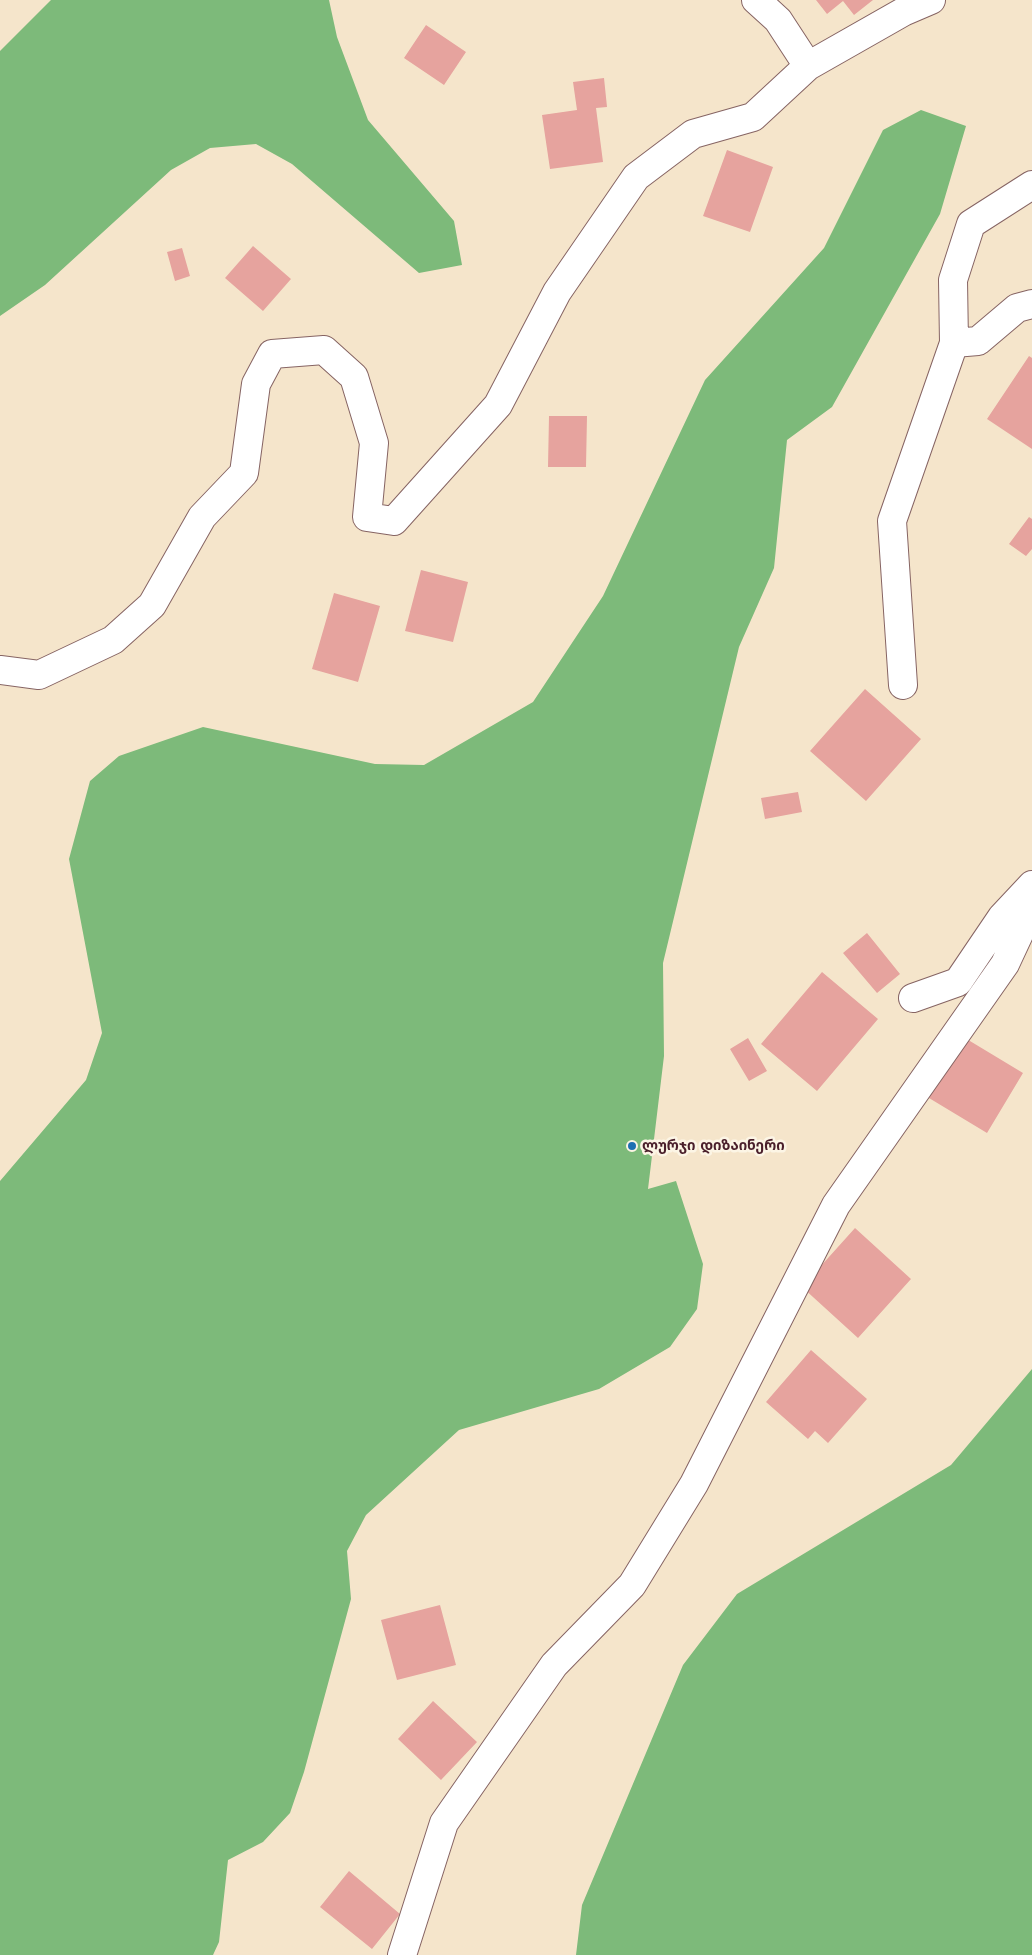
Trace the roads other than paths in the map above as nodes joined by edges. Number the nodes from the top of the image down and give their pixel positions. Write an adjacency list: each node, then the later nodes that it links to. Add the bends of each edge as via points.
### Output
1 (756, 0): 3 (street, via 778,20)
2 (930, 0): 3 (street)
3 (808, 66): 7 (street, via 753,117 693,134 636,177 557,292 498,405 394,521 367,517 374,443 354,377 324,350 272,354 256,384 244,473 202,517 152,605 113,640 39,675)
4 (1032, 184): 6 (street, via 971,224 953,280)
5 (1032, 304): 6 (street, via 1017,308 978,341)
6 (954, 343): 8 (street, via 892,521)
7 (0, 670)
8 (902, 685)
9 (1032, 885): 11 (street, via 1002,917 958,982)
10 (1032, 906): 12 (street, via 1004,964 836,1206 694,1484 632,1585 554,1665 444,1823)
11 (913, 998)
12 (402, 1955)

